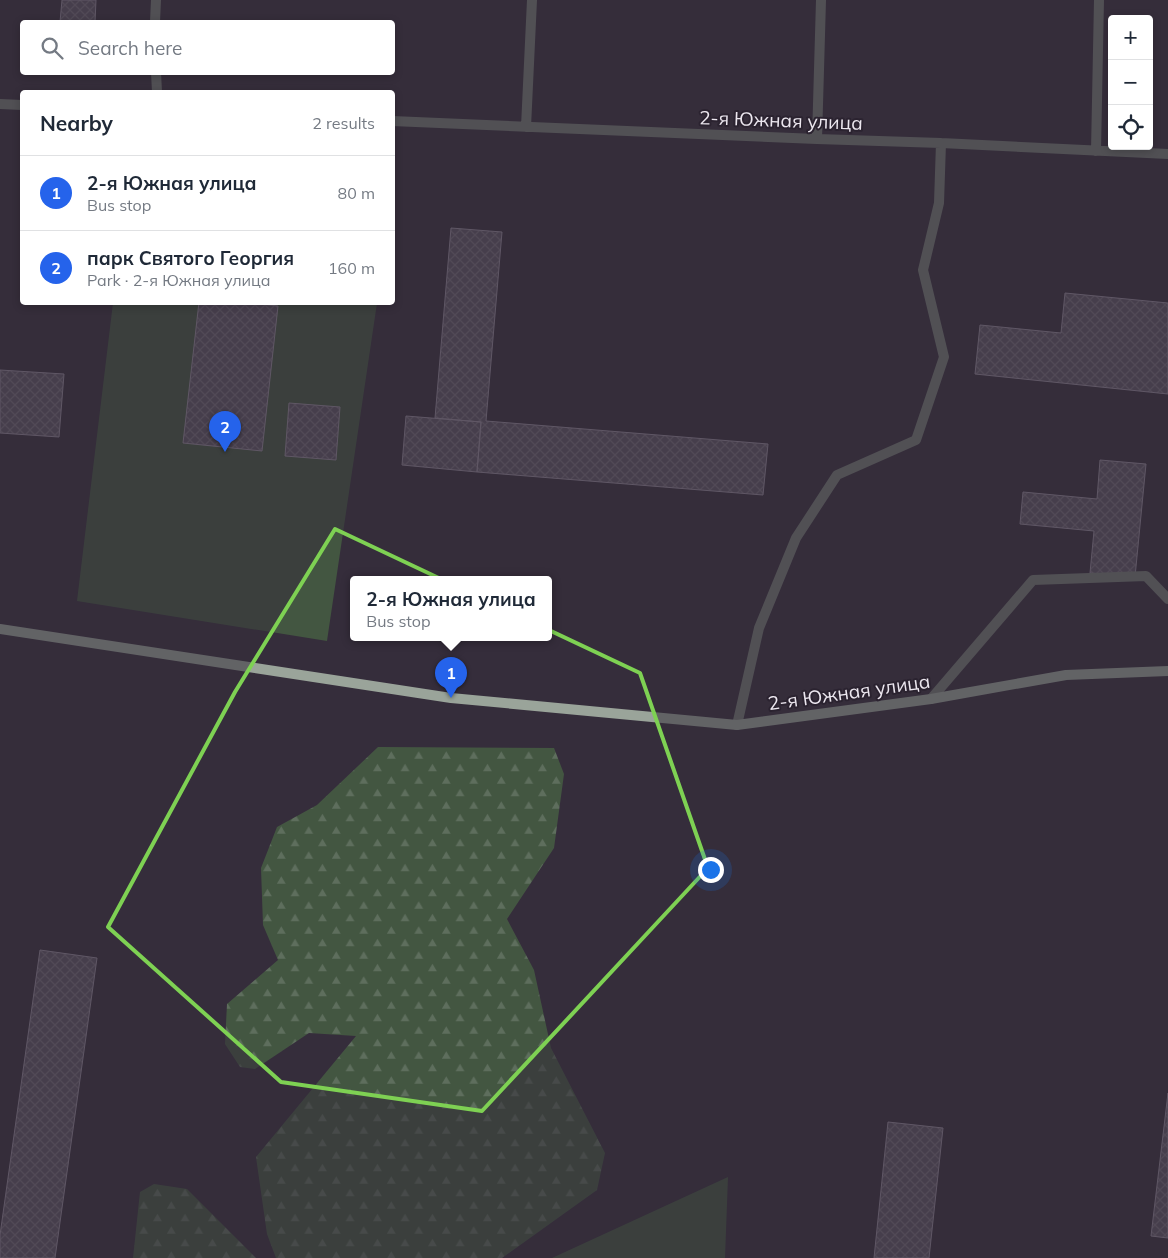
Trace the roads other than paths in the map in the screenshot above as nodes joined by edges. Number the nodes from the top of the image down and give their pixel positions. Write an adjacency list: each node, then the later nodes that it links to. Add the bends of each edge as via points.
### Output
1 (156, 0): 5 (street)
2 (532, 0): 11 (street)
3 (821, 0): 12 (street)
4 (1099, 0): 14 (street)
5 (155, 20)
6 (156, 75): 7 (street)
7 (157, 90)
8 (0, 104): 9 (street)
9 (20, 105)
10 (395, 121): 11 (street, 2-я Южная улица)
11 (526, 127): 12 (street, 2-я Южная улица)
12 (818, 139): 13 (street, 2-я Южная улица)
13 (941, 143): 14 (street, 2-я Южная улица); 20 (street, via 939,203 923,270 944,357 916,440 837,475 796,538 759,628)
14 (1096, 151): 15 (street, 2-я Южная улица)
15 (1168, 154)
16 (1168, 599): 19 (street, via 1146,576 1033,580)
17 (0, 629): 20 (street, 2-я Южная улица, via 451,698)
18 (1168, 671): 19 (street, 2-я Южная улица, via 1066,675)
19 (932, 699): 20 (street, 2-я Южная улица)
20 (737, 725)

